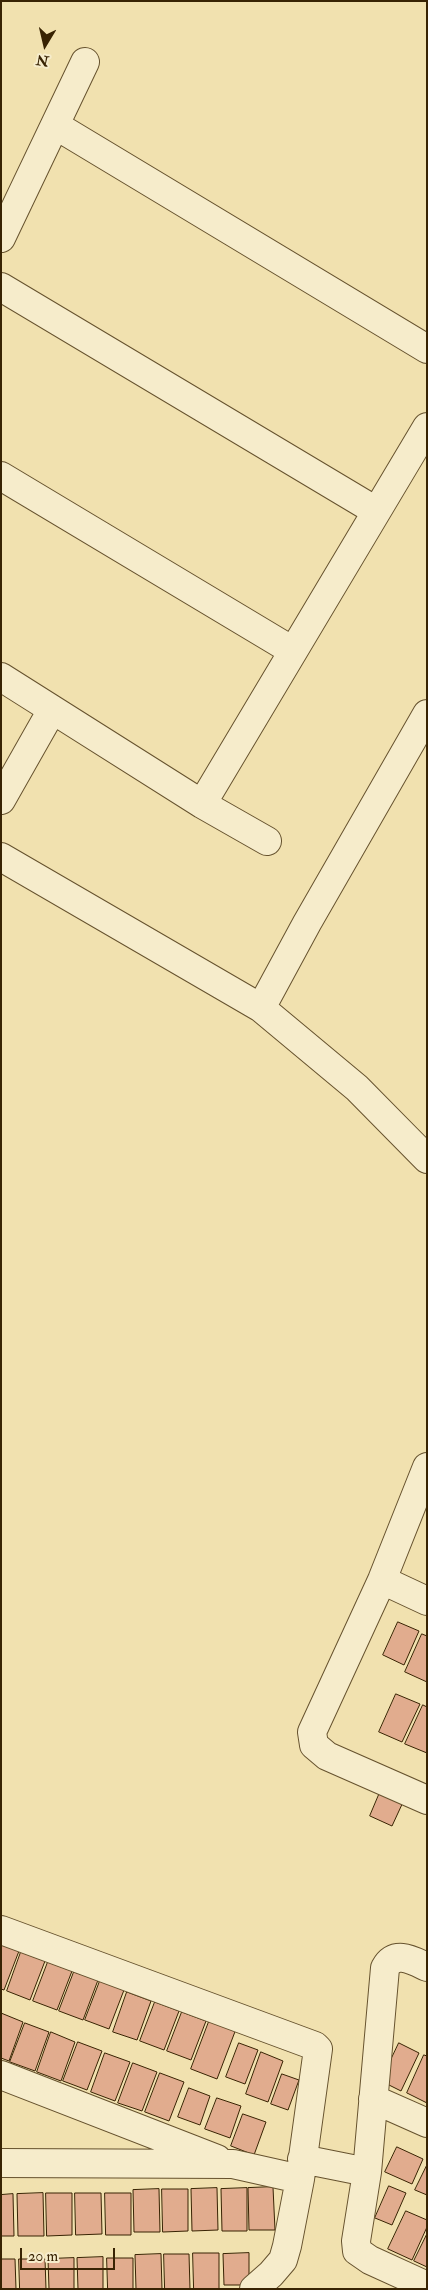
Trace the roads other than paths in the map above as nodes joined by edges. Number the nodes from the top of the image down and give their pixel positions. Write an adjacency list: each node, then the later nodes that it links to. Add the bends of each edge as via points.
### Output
1 (86, 62): 2 (street)
2 (55, 125): 3 (street); 5 (street)
3 (1, 238)
4 (1, 287): 8 (street)
5 (427, 349)
6 (427, 426): 8 (street)
7 (1, 476): 9 (street)
8 (376, 511): 9 (street)
9 (293, 652): 14 (street)
10 (3, 683): 11 (street)
11 (52, 710): 13 (street); 14 (street)
12 (427, 714): 17 (street)
13 (1, 800)
14 (202, 804): 15 (street)
15 (267, 841)
16 (1, 857): 17 (street)
17 (261, 1008): 18 (street, via 357,1088)
18 (427, 1159)
19 (427, 1467): 20 (street)
20 (382, 1580): 21 (street); 22 (street, via 312,1732 314,1745 327,1756)
21 (427, 1601)
22 (427, 1800)
23 (1, 1930): 30 (street, via 315,2046 318,2049)
24 (427, 1966): 26 (street, via 406,1957 394,1958 385,1968)
25 (1, 2075): 29 (street)
26 (373, 2099): 27 (street); 30 (street)
27 (427, 2123)
28 (1, 2163): 29 (street)
29 (233, 2164): 30 (street)
30 (326, 2169): 31 (street, via 356,2241 357,2251); 32 (street, via 283,2260)
31 (427, 2286)
32 (254, 2289)

